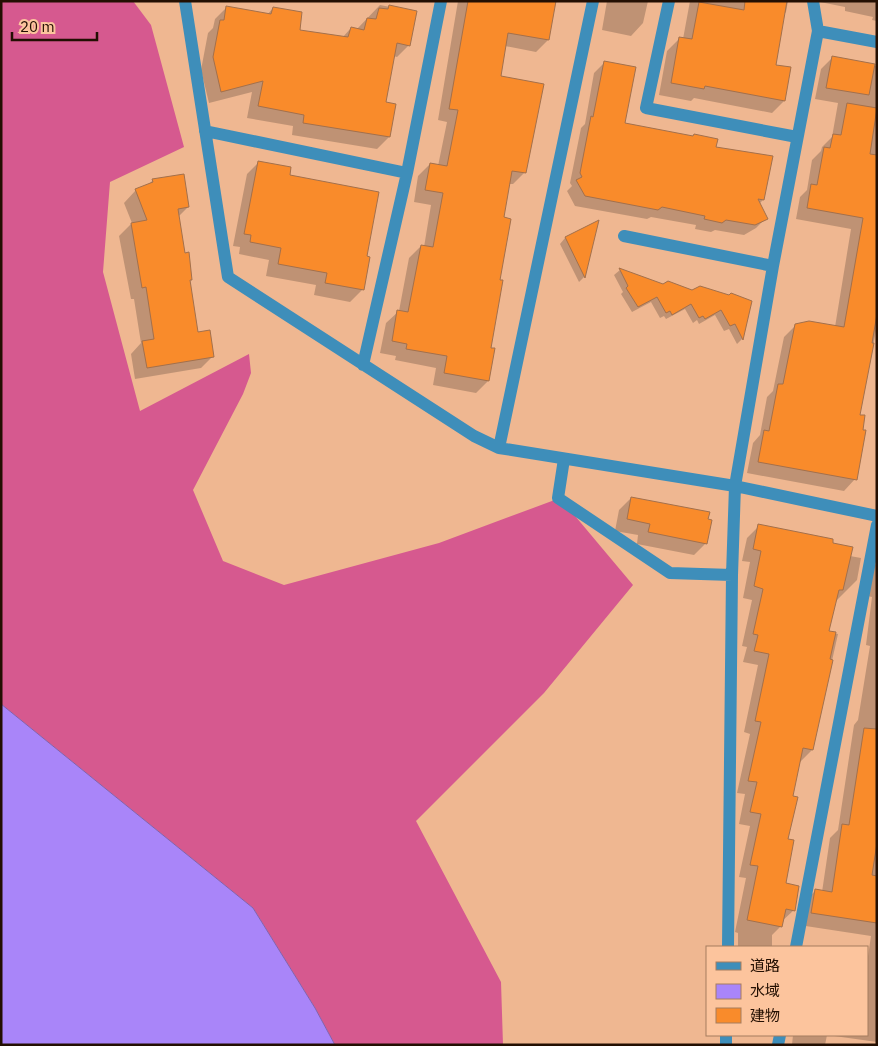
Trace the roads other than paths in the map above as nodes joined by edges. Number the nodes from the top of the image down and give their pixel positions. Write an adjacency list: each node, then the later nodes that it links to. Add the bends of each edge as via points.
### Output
1 (185, 1): 8 (street)
2 (441, 1): 10 (street)
3 (593, 1): 14 (street)
4 (669, 1): 9 (street, via 646,108)
5 (813, 1): 6 (street)
6 (818, 31): 7 (street); 9 (street)
7 (877, 42)
8 (205, 131): 10 (street); 13 (street, via 228,277)
9 (797, 137): 12 (street)
10 (407, 173): 13 (street)
11 (624, 236): 12 (street)
12 (773, 266): 16 (street)
13 (363, 365): 14 (street, via 474,436)
14 (499, 448): 15 (street)
15 (564, 459): 16 (street); 19 (street, via 558,498 670,573)
16 (735, 486): 17 (street); 19 (street)
17 (877, 516)
18 (877, 525): 21 (street)
19 (732, 575): 20 (street)
20 (728, 946)
21 (796, 946)

